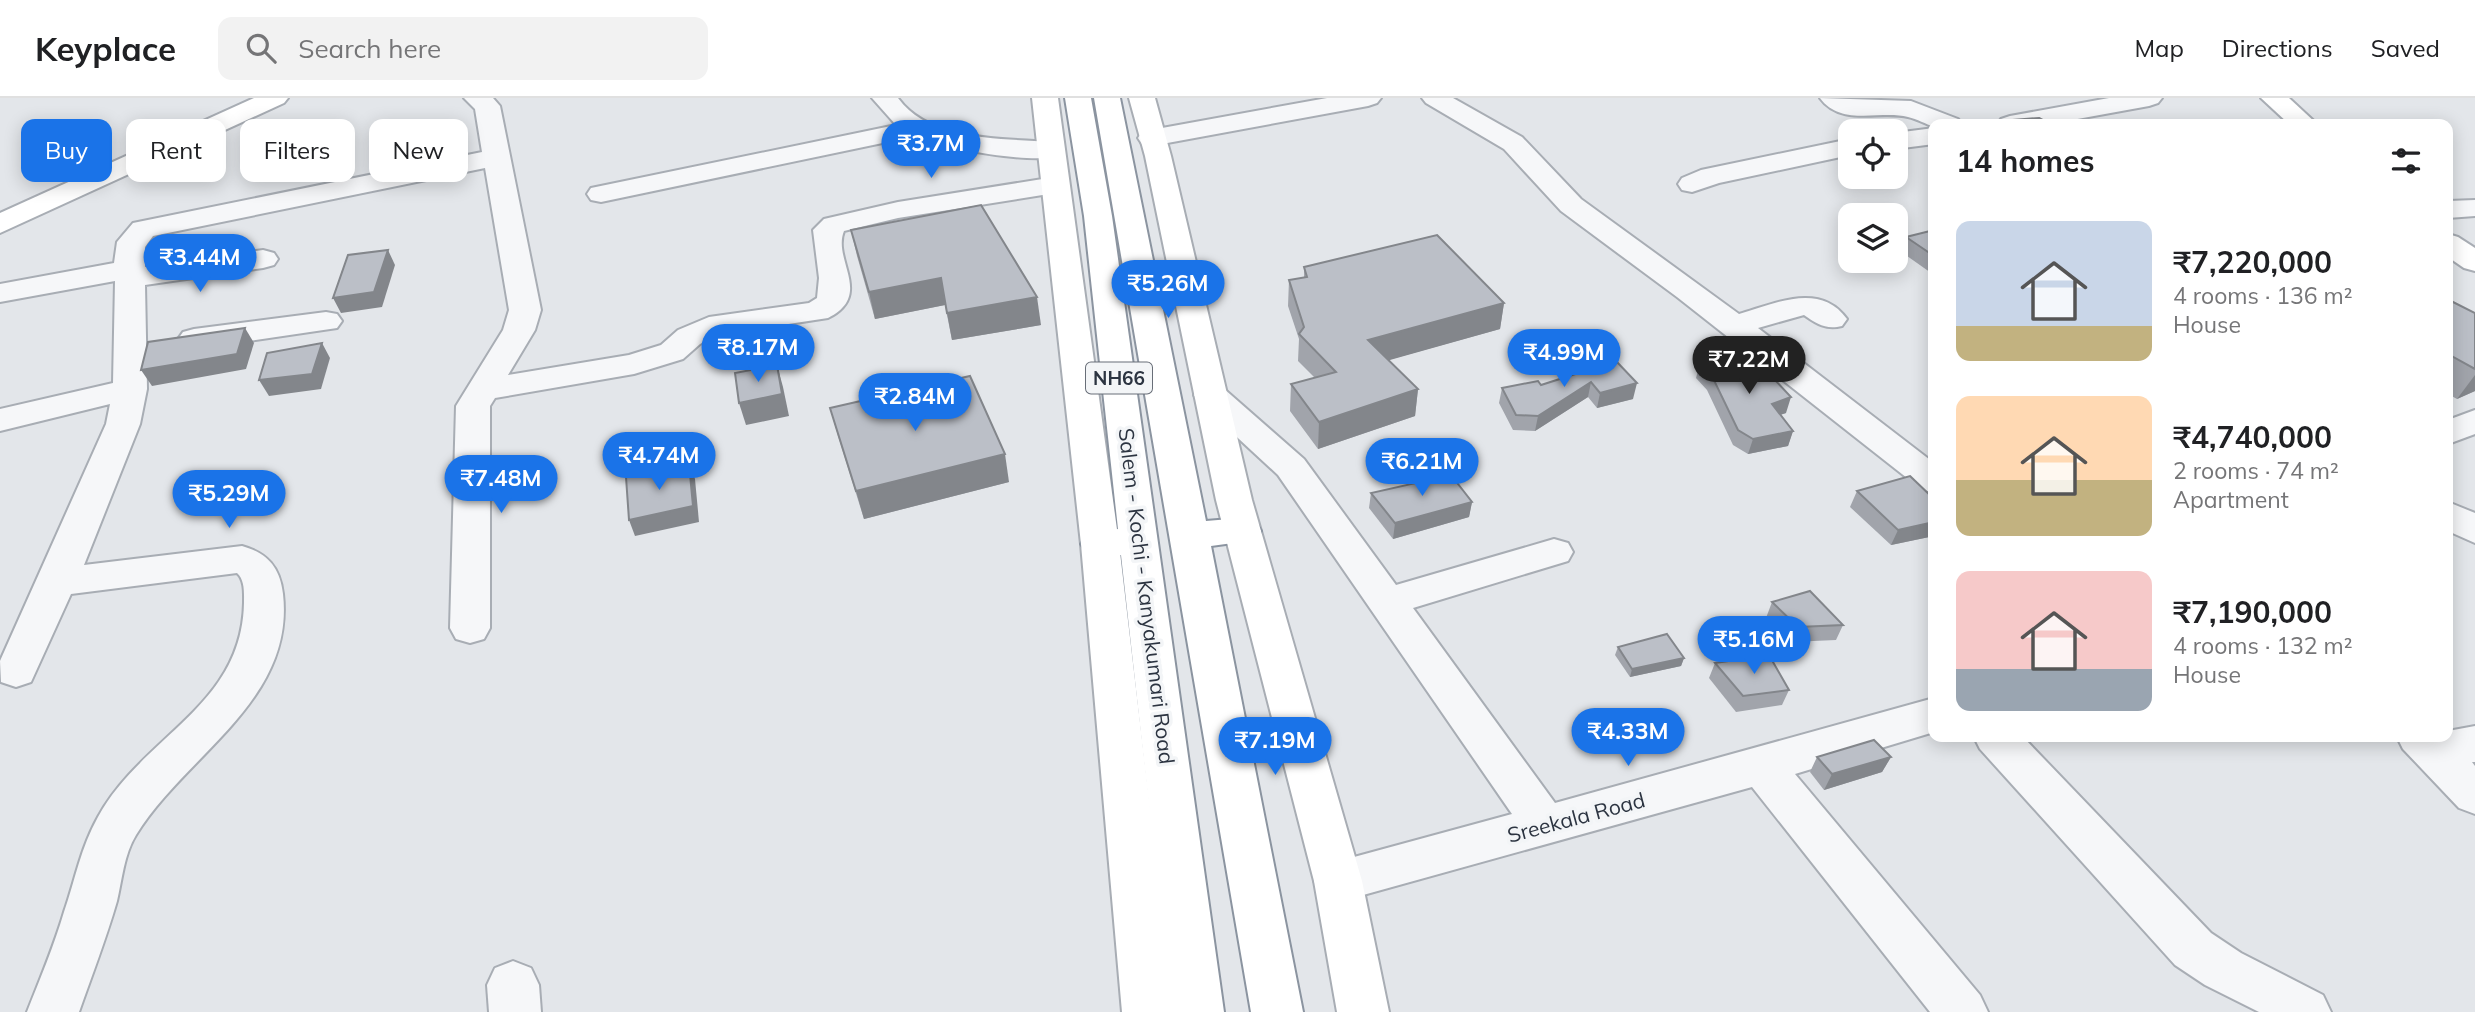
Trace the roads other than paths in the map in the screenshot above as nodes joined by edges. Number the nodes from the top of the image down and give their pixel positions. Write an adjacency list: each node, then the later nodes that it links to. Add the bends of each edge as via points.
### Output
1 (275, 98): 28 (main road)
2 (477, 98): 22 (street, via 487,106)
3 (885, 98): 16 (street, via 910,125)
4 (1045, 98): 20 (main road, Salem - Kochi - Kanyakumari Road)
5 (1078, 98): 49 (main road, Salem - Kochi - Kanyakumari Road / NH66, via 1098,216)
6 (1107, 98): 48 (main road, Salem - Kochi - Kanyakumari Road / NH66)
7 (1142, 98): 18 (main road)
8 (1368, 98): 18 (street)
9 (1435, 98): 36 (street, via 1513,143 1571,205)
10 (1833, 98): 13 (street, via 1850,108 1911,109)
11 (2149, 98): 14 (street)
12 (2274, 98): 15 (main road)
13 (1936, 119)
14 (2037, 119)
15 (2298, 119)
16 (919, 128): 20 (street, via 952,140); 25 (street)
17 (1928, 137): 19 (street)
18 (1151, 138): 40 (main road)
19 (1908, 139)
20 (1051, 150): 24 (main road, Salem - Kochi - Kanyakumari Road)
21 (1838, 150): 23 (street)
22 (498, 156): 32 (street, via 143,229 134,236 128,253); 39 (street, via 525,310 519,331)
23 (1692, 184)
24 (1055, 185): 39 (street, via 834,225 827,230 827,247 836,290 831,303 817,311 709,327 672,352 634,365); 49 (main road, Salem - Kochi - Kanyakumari Road, via 1074,353)
25 (601, 194)
26 (2475, 208): 27 (street)
27 (2453, 210)
28 (0, 224)
29 (2453, 247): 31 (main road)
30 (263, 259): 32 (street)
31 (2475, 262)
32 (130, 274): 33 (street); 37 (street)
33 (0, 293)
34 (1831, 319): 36 (street, via 1804,305)
35 (326, 321): 37 (street)
36 (1735, 325): 44 (street)
37 (151, 346): 38 (street)
38 (130, 389): 41 (street); 51 (street, via 122,424)
39 (480, 390): 53 (street, via 474,406)
40 (1211, 395): 47 (main road); 52 (street, via 1291,467)
41 (0, 420)
42 (2475, 421): 43 (street)
43 (2453, 431)
44 (1928, 476)
45 (2453, 517): 46 (street)
46 (2475, 530)
47 (1242, 531): 48 (main road); 61 (main road)
48 (1189, 535): 65 (main road, Salem - Kochi - Kanyakumari Road / NH66)
49 (1120, 542): 63 (main road); 64 (main road, Salem - Kochi - Kanyakumari Road / NH66)
50 (1554, 552): 52 (street)
51 (57, 582): 54 (street); 62 (street, via 242,559 261,573 266,606 256,654 237,688 118,823)
52 (1387, 602): 60 (street)
53 (470, 628)
54 (16, 671)
55 (1928, 717): 58 (street, Sreekala Road)
56 (2001, 742): 68 (street, via 2193,949)
57 (2443, 744): 59 (street)
58 (1762, 766): 60 (street, Sreekala Road); 67 (street)
59 (2475, 795)
60 (1545, 825): 61 (street, Sreekala Road)
61 (1338, 881): 66 (main road)
62 (53, 1012)
63 (1148, 1012)
64 (1198, 1012)
65 (1277, 1012)
66 (1363, 1012)
67 (1962, 1012)
68 (2305, 1012)

